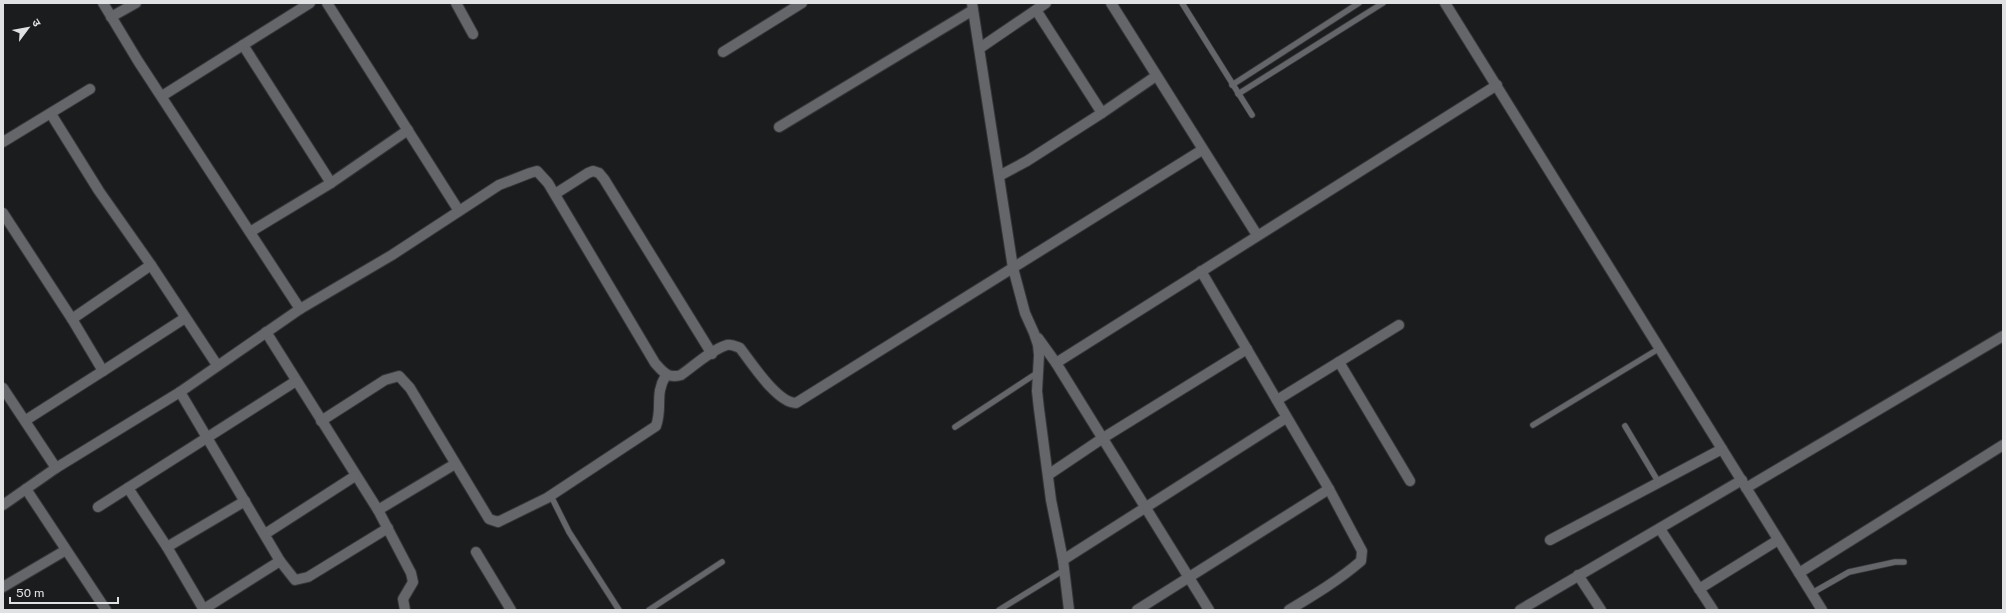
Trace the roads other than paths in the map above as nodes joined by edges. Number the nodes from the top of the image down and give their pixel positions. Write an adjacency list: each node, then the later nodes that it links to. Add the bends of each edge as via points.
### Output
1 (103, 3): 15 (street)
2 (136, 3): 15 (street)
3 (310, 3): 17 (street)
4 (327, 3): 30 (street)
5 (456, 3): 16 (street)
6 (802, 3): 19 (street)
7 (1046, 3): 14 (street)
8 (1111, 3): 20 (street)
9 (1182, 3): 22 (lane)
10 (1359, 3): 22 (lane)
11 (1383, 3): 24 (lane)
12 (1445, 3): 21 (street)
13 (972, 7): 18 (street); 29 (street)
14 (1036, 10): 18 (street); 26 (street)
15 (111, 17): 25 (street)
16 (473, 34)
17 (242, 45): 25 (street); 34 (street)
18 (980, 48): 33 (street)
19 (723, 52)
20 (1156, 76): 26 (street); 32 (street)
21 (1497, 84): 39 (street); 50 (street)
22 (1232, 85): 24 (lane)
23 (90, 89): 27 (street)
24 (1238, 94): 28 (lane)
25 (162, 96): 38 (street)
26 (1102, 113): 33 (street)
27 (51, 114): 31 (street); 40 (street, via 99,191)
28 (1252, 115)
29 (779, 127)
30 (408, 130): 34 (street); 36 (street)
31 (3, 142)
32 (1202, 150): 39 (street); 41 (street)
33 (999, 176): 41 (street)
34 (331, 182): 38 (street)
35 (555, 194): 36 (street, via 542,176 537,172 530,173 499,185); 52 (street, via 593,171 604,179); 58 (street, via 655,363)
36 (459, 211): 43 (street)
37 (3, 213): 45 (street)
38 (250, 232): 43 (street)
39 (1257, 235): 42 (street)
40 (151, 265): 44 (street); 45 (street)
41 (1013, 268): 48 (street, via 1025,313); 52 (street, via 796,403 785,400 773,389 740,348 733,344 727,345)
42 (1201, 271): 51 (street); 54 (street)
43 (300, 310): 47 (street)
44 (186, 318): 55 (street); 56 (street)
45 (72, 319): 56 (street)
46 (1400, 325): 53 (street)
47 (266, 332): 55 (street); 59 (street)
48 (1034, 333): 54 (street); 57 (street, via 1039,355)
49 (2003, 336): 79 (street)
50 (1660, 348): 66 (lane); 72 (street)
51 (1247, 349): 62 (street); 70 (street)
52 (712, 354): 58 (street, via 681,375)
53 (1339, 362): 62 (street); 77 (street)
54 (1056, 363): 70 (street)
55 (217, 365): 61 (street)
56 (103, 371): 64 (street)
57 (1037, 373): 68 (lane); 75 (street)
58 (666, 375): 83 (street, via 659,392 660,406 656,426)
59 (296, 381): 65 (street); 69 (street)
60 (3, 388): 64 (street)
61 (180, 392): 69 (street); 74 (street)
62 (1277, 400): 63 (street)
63 (1286, 418): 81 (street); 87 (street)
64 (26, 420): 74 (street)
65 (321, 421): 73 (street, via 385,380 399,376 410,388); 76 (street)
66 (1533, 425)
67 (1625, 426): 78 (lane)
68 (955, 427)
69 (208, 437): 80 (street); 84 (street)
70 (1103, 438): 75 (street); 87 (street)
71 (2002, 446): 101 (street)
72 (1722, 449): 78 (street); 79 (street)
73 (455, 464): 83 (street, via 494,522 503,521); 88 (street)
74 (56, 468): 82 (street)
75 (1048, 475): 100 (street)
76 (355, 476): 88 (street); 91 (street)
77 (1410, 481)
78 (1659, 483): 92 (street)
79 (1744, 484): 90 (street); 93 (street)
80 (128, 488): 86 (street); 94 (street)
81 (1329, 489): 103 (street); 117 (street, via 1362,551 1361,561 1336,581)
82 (26, 490): 85 (street); 95 (street)
83 (551, 496): 111 (lane)
84 (245, 501): 91 (street); 94 (street)
85 (3, 505)
86 (98, 507)
87 (1146, 507): 100 (street); 103 (street)
88 (378, 510): 89 (street)
89 (388, 528): 97 (street, via 301,580 295,580); 109 (street, via 413,582 403,599)
90 (1660, 529): 102 (street); 105 (street)
91 (265, 534): 97 (street)
92 (1550, 540)
93 (1778, 540): 101 (street); 105 (street)
94 (167, 547): 108 (street)
95 (66, 550): 104 (street); 107 (street)
96 (476, 552): 110 (street)
97 (280, 561): 108 (street)
98 (722, 562): 112 (lane)
99 (1904, 562): 106 (lane, via 1849,572)
100 (1063, 565): 113 (lane); 114 (street)
101 (1799, 573): 106 (street)
102 (1578, 575): 118 (street); 119 (street)
103 (1188, 578): 115 (street); 116 (street)
104 (3, 587)
105 (1699, 588): 120 (street)
106 (1812, 593): 121 (street)
107 (105, 610)
108 (204, 610)
109 (404, 610)
110 (511, 610)
111 (618, 610)
112 (649, 610)
113 (999, 610)
114 (1069, 610)
115 (1137, 610)
116 (1209, 610)
117 (1289, 610)
118 (1520, 610)
119 (1601, 610)
120 (1713, 610)
121 (1822, 610)

